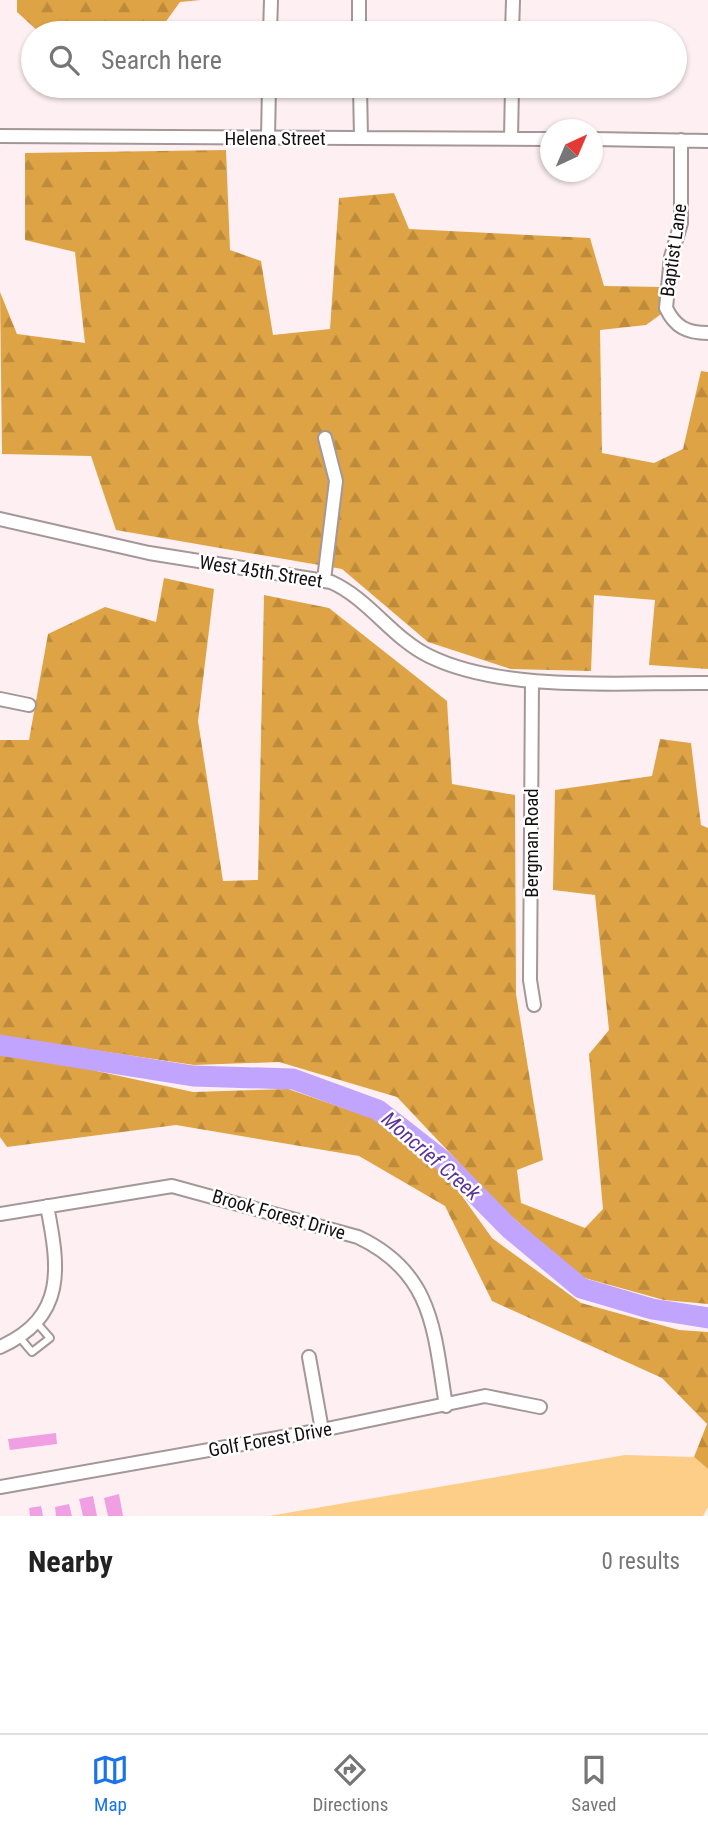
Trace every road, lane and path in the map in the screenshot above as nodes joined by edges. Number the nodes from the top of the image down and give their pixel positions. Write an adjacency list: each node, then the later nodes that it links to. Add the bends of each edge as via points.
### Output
1 (271, 0): 4 (street)
2 (359, 0): 5 (street)
3 (513, 0): 6 (street)
4 (270, 21)
5 (359, 21)
6 (512, 21)
7 (269, 98): 11 (street)
8 (360, 98): 12 (street)
9 (512, 98): 13 (street)
10 (0, 136): 11 (street, Helena Street)
11 (268, 138): 12 (street, Helena Street)
12 (360, 138): 13 (street, Helena Street)
13 (511, 138): 14 (street, Helena Street)
14 (540, 139)
15 (603, 139): 16 (street)
16 (681, 140): 17 (street); 18 (street, Baptist Lane, via 681,223 665,293 670,318 692,333)
17 (708, 141)
18 (708, 333)
19 (326, 438): 21 (street, via 336,481)
20 (0, 519): 21 (street, West 45th Street, via 149,553)
21 (324, 580): 22 (street, West 45th Street, via 343,587 426,655 470,671)
22 (531, 681): 23 (street, West 45th Street); 26 (street, Bergman Road, via 530,980)
23 (708, 683)
24 (0, 699): 25 (street)
25 (29, 705)
26 (534, 1005)
27 (47, 1206): 28 (street, Brook Forest Drive); 29 (street, via 56,1252 56,1282); 33 (street, Brook Forest Drive, via 159,1187 187,1188 374,1245 402,1266 425,1300)
28 (0, 1214)
29 (36, 1322): 30 (street); 30 (lane, via 50,1338 33,1352)
30 (20, 1338): 31 (street)
31 (0, 1347)
32 (309, 1357): 35 (street)
33 (446, 1406): 34 (street, Golf Forest Drive, via 485,1396); 35 (street, Golf Forest Drive)
34 (540, 1407)
35 (321, 1430): 36 (street, Golf Forest Drive)
36 (0, 1487)

